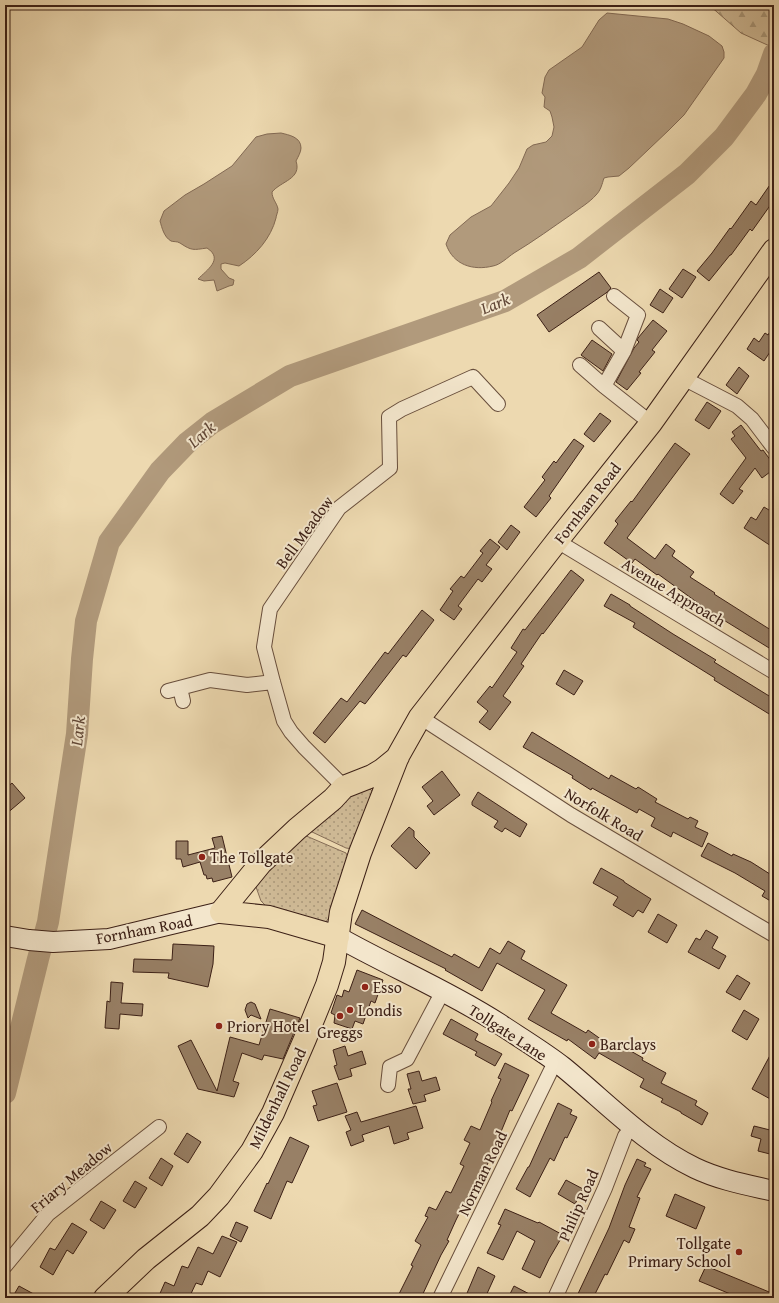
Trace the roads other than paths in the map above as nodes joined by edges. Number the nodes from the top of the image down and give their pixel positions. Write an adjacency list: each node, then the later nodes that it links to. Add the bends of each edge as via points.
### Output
1 (774, 250): 6 (main road, Fornham Road)
2 (614, 296): 4 (street, via 638,315)
3 (599, 328): 4 (street)
4 (624, 350): 7 (street)
5 (580, 366): 7 (street)
6 (684, 378): 9 (main road, Fornham Road); 10 (street, via 736,406 752,419)
7 (604, 386): 9 (street)
8 (498, 404): 13 (street, Bell Meadow, via 473,377 389,417 390,468 339,508 270,609 264,647)
9 (651, 423): 11 (main road, Fornham Road)
10 (774, 448)
11 (557, 541): 12 (street, Avenue Approach); 15 (main road, Fornham Road)
12 (774, 672)
13 (273, 682): 14 (street, via 247,685 210,680); 18 (street, Bell Meadow, via 284,721)
14 (177, 693)
15 (420, 717): 16 (main road, Fornham Road); 22 (street, Norfolk Road, via 571,815)
16 (398, 756): 17 (main road, Fornham Road); 18 (main road, Fornham Road, via 382,770)
17 (385, 791): 18 (main road); 24 (main road, Fornham Road, via 360,853 341,912)
18 (338, 793): 19 (main road, Fornham Road, via 277,847)
19 (249, 878): 20 (main road, Fornham Road); 21 (main road, via 250,897)
20 (216, 914): 21 (main road, Tollgate Lane); 23 (street, Fornham Road, via 109,939 53,942)
21 (269, 917): 24 (main road, Tollgate Lane)
22 (774, 935)
23 (5, 936)
24 (338, 937): 25 (street, Tollgate Lane); 32 (main road, Mildenhall Road, via 334,962 319,1005 273,1113 252,1151 219,1196 200,1216 146,1259)
25 (443, 991): 26 (street, Tollgate Lane, via 496,1022); 27 (street, via 407,1059 390,1068)
26 (555, 1062): 28 (street, Tollgate Lane); 33 (street, Norman Road)
27 (388, 1084)
28 (633, 1126): 30 (street, Tollgate Lane, via 653,1143 695,1168 713,1176); 34 (street, Philip Road, via 625,1136)
29 (159, 1127): 31 (street, Friary Meadow, via 146,1133 48,1214)
30 (774, 1191)
31 (5, 1266)
32 (105, 1298)
33 (440, 1298)
34 (555, 1298)

